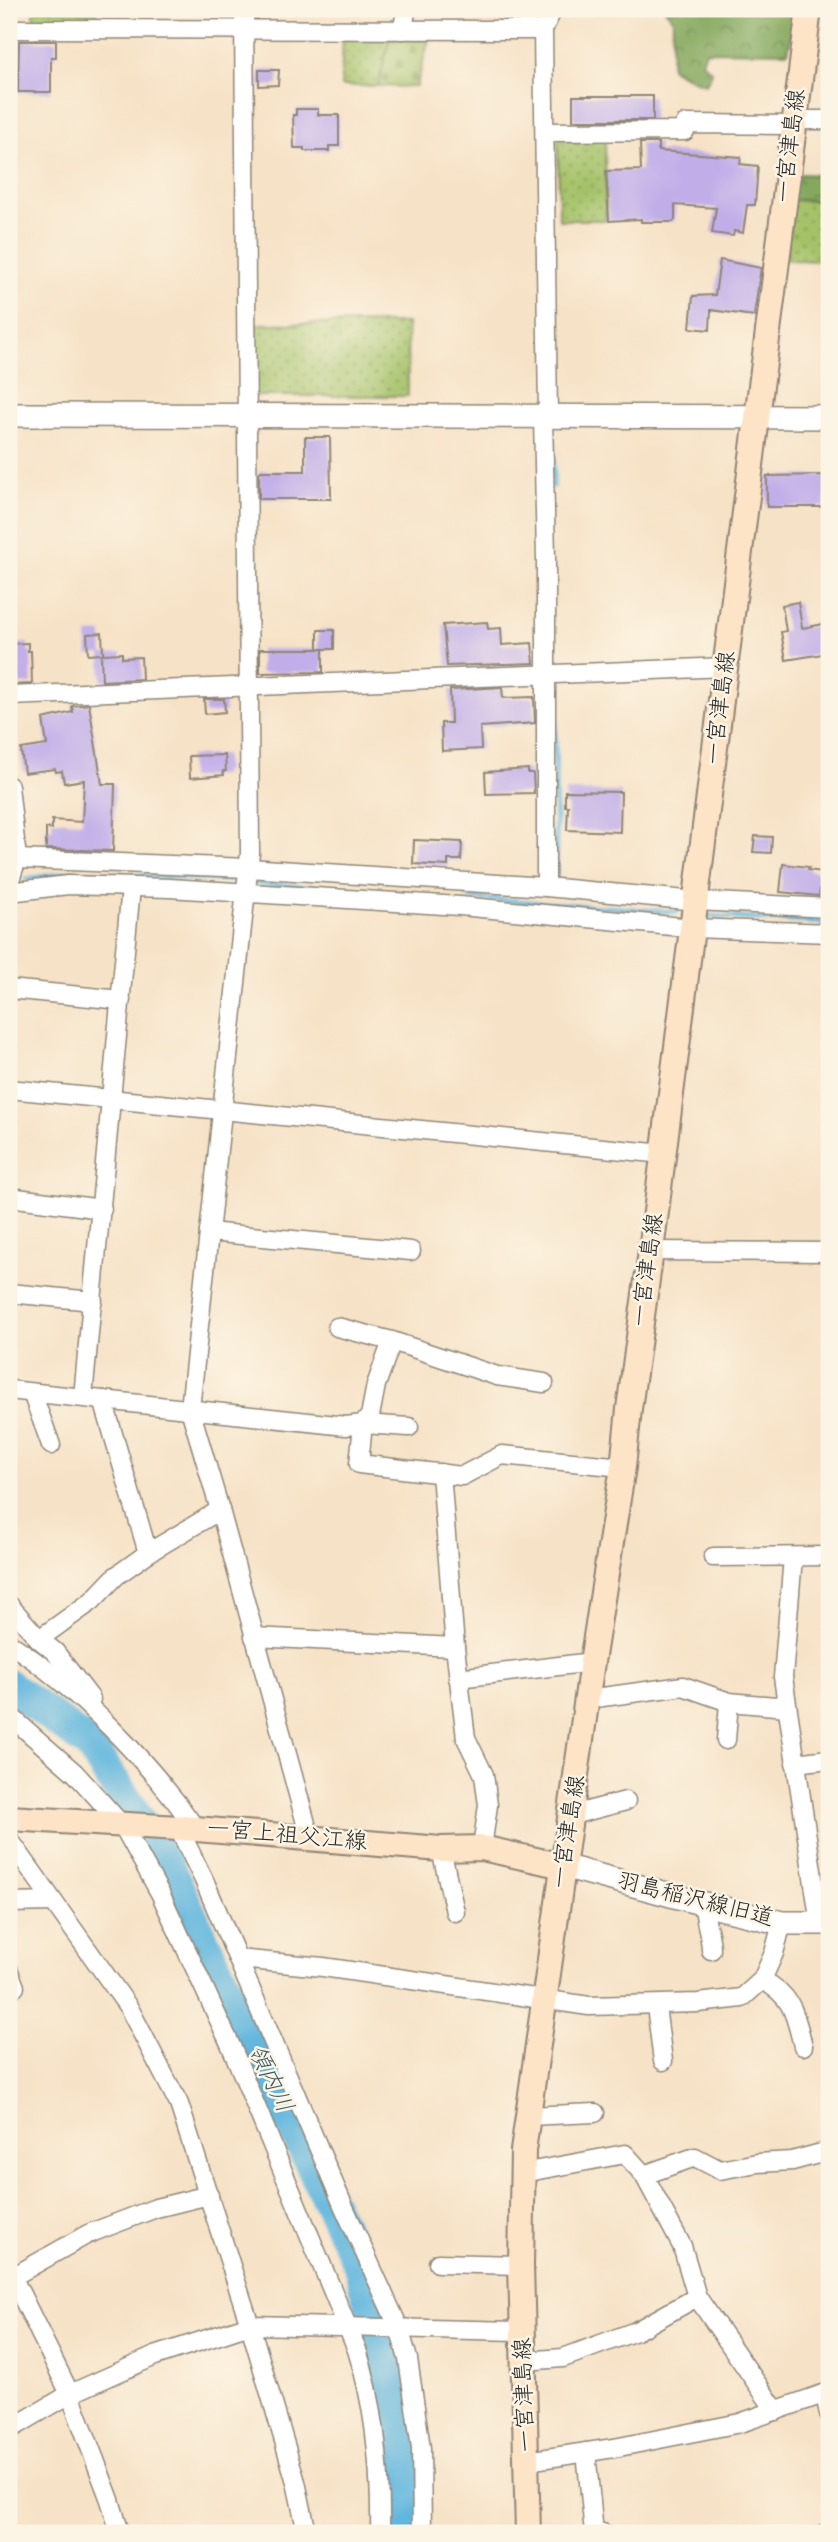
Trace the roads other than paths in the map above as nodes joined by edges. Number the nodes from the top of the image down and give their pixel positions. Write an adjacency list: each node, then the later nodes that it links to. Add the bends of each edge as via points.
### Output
1 (244, 9): 6 (street)
2 (407, 9): 7 (street)
3 (553, 9): 8 (street)
4 (809, 9): 10 (main road, 一宮津島線)
5 (9, 29): 6 (street)
6 (245, 30): 7 (street); 13 (street)
7 (402, 30): 8 (street)
8 (543, 30): 11 (street)
9 (829, 120): 10 (street)
10 (794, 123): 11 (street, via 685,124 685,131); 15 (main road, 一宮津島線)
11 (546, 132): 14 (street)
12 (9, 415): 13 (street)
13 (247, 415): 14 (street); 19 (street)
14 (545, 416): 15 (street); 18 (street)
15 (757, 416): 16 (street); 17 (main road, 一宮津島線)
16 (829, 416)
17 (726, 667): 18 (street); 29 (main road, 一宮津島線)
18 (546, 673): 19 (street); 26 (street)
19 (249, 687): 20 (street); 23 (street)
20 (9, 696)
21 (10, 796): 22 (street)
22 (18, 859): 23 (street); 24 (street)
23 (248, 869): 26 (street); 28 (street)
24 (9, 883)
25 (131, 887): 27 (street, via 68,885); 28 (street); 34 (street)
26 (546, 887): 29 (street)
27 (9, 892)
28 (245, 892): 31 (street); 37 (street)
29 (697, 901): 30 (street); 31 (main road, 一宮津島線)
30 (829, 908)
31 (693, 928): 32 (street); 38 (main road, 一宮津島線)
32 (829, 933)
33 (9, 989): 34 (street)
34 (121, 1000): 36 (street)
35 (9, 1089): 36 (street)
36 (112, 1099): 37 (street); 40 (street)
37 (221, 1110): 38 (street); 41 (street)
38 (664, 1154): 43 (main road, 一宮津島線)
39 (9, 1197): 40 (street)
40 (102, 1209): 46 (street)
41 (209, 1232): 42 (street); 54 (street)
42 (411, 1251)
43 (652, 1251): 44 (street); 58 (main road, 一宮津島線)
44 (829, 1252)
45 (9, 1293): 46 (street)
46 (93, 1301): 52 (street)
47 (337, 1327): 48 (street)
48 (392, 1341): 49 (street, via 497,1376); 55 (street, via 370,1416)
49 (544, 1383)
50 (9, 1391): 51 (street)
51 (32, 1393): 52 (street); 57 (street)
52 (83, 1397): 53 (street)
53 (103, 1400): 54 (street); 61 (street)
54 (190, 1409): 55 (street); 60 (street)
55 (363, 1424): 56 (street); 59 (street, via 359,1464)
56 (409, 1427)
57 (51, 1445)
58 (623, 1467): 59 (street, via 502,1455 462,1476); 70 (main road, 一宮津島線)
59 (441, 1474): 69 (street)
60 (220, 1510): 61 (street); 66 (street)
61 (148, 1553): 67 (street)
62 (829, 1556): 64 (street)
63 (713, 1557): 64 (street)
64 (793, 1557): 74 (street, via 783,1676)
65 (9, 1605): 67 (street)
66 (254, 1637): 69 (street); 85 (street)
67 (39, 1639): 76 (street, via 55,1652)
68 (9, 1643): 76 (street)
69 (455, 1647): 71 (street)
70 (592, 1662): 71 (street); 72 (main road, 一宮津島線)
71 (458, 1678): 87 (street, via 466,1738 484,1775 488,1805)
72 (588, 1699): 73 (street, via 683,1686); 81 (main road, 一宮津島線)
73 (729, 1702): 74 (street); 77 (street)
74 (787, 1707): 79 (street)
75 (9, 1716): 83 (street, via 75,1773)
76 (117, 1735): 84 (street, via 153,1773)
77 (726, 1740)
78 (829, 1759): 79 (street)
79 (796, 1763): 95 (street)
80 (626, 1801): 81 (street)
81 (572, 1815): 89 (main road, 一宮津島線)
82 (9, 1818): 83 (main road, 一宮上祖父江線)
83 (126, 1826): 84 (main road, 一宮上祖父江線); 114 (street, via 230,2046)
84 (183, 1829): 85 (main road, 一宮上祖父江線); 97 (street)
85 (310, 1838): 88 (main road, 一宮上祖父江線)
86 (9, 1839): 90 (street)
87 (482, 1848): 88 (main road, 一宮上祖父江線); 89 (main road, 一宮上祖父江線)
88 (441, 1849): 93 (street)
89 (563, 1866): 92 (street, 羽島稲沢線旧道); 99 (main road, 一宮津島線)
90 (53, 1902): 91 (street); 108 (street, via 129,2008 179,2104)
91 (9, 1903)
92 (704, 1904): 94 (street, 羽島稲沢線旧道); 96 (street, via 704,1920)
93 (455, 1912)
94 (782, 1923): 95 (street, 羽島稲沢線旧道); 98 (street)
95 (824, 1924)
96 (717, 1940)
97 (238, 1959): 99 (street, via 323,1967); 115 (street)
98 (762, 1980): 100 (street, via 741,1998); 101 (street, via 779,1988 792,2006)
99 (544, 2001): 100 (street); 104 (main road, 一宮津島線)
100 (656, 2006): 102 (street)
101 (803, 2046)
102 (663, 2061)
103 (595, 2113): 104 (street)
104 (528, 2116): 106 (main road, 一宮津島線)
105 (829, 2151): 107 (street, via 720,2170 695,2157)
106 (522, 2174): 107 (street, via 625,2154); 110 (main road, 一宮津島線)
107 (644, 2175): 112 (street, via 682,2246)
108 (209, 2195): 111 (street, via 156,2208 88,2234); 113 (street)
109 (438, 2263): 110 (street)
110 (521, 2265): 116 (main road, 一宮津島線)
111 (10, 2275): 119 (street)
112 (697, 2297): 117 (street, via 636,2331 563,2358); 120 (street)
113 (250, 2325): 114 (street); 119 (street, via 155,2356); 126 (street)
114 (352, 2327): 115 (street); 127 (street, via 369,2387 377,2446)
115 (397, 2328): 116 (street); 128 (street, via 408,2359 421,2448)
116 (523, 2331): 117 (main road, 一宮津島線)
117 (524, 2361): 124 (main road, 一宮津島線)
118 (827, 2393): 120 (street); 121 (street)
119 (70, 2394): 122 (street); 125 (street)
120 (776, 2411): 123 (street, via 740,2423)
121 (829, 2414)
122 (9, 2430)
123 (586, 2452): 124 (street); 130 (street, via 594,2533)
124 (527, 2461): 129 (main road, 一宮津島線)
125 (120, 2533)
126 (307, 2533)
127 (380, 2533)
128 (422, 2533)
129 (528, 2533)
130 (603, 2533)

